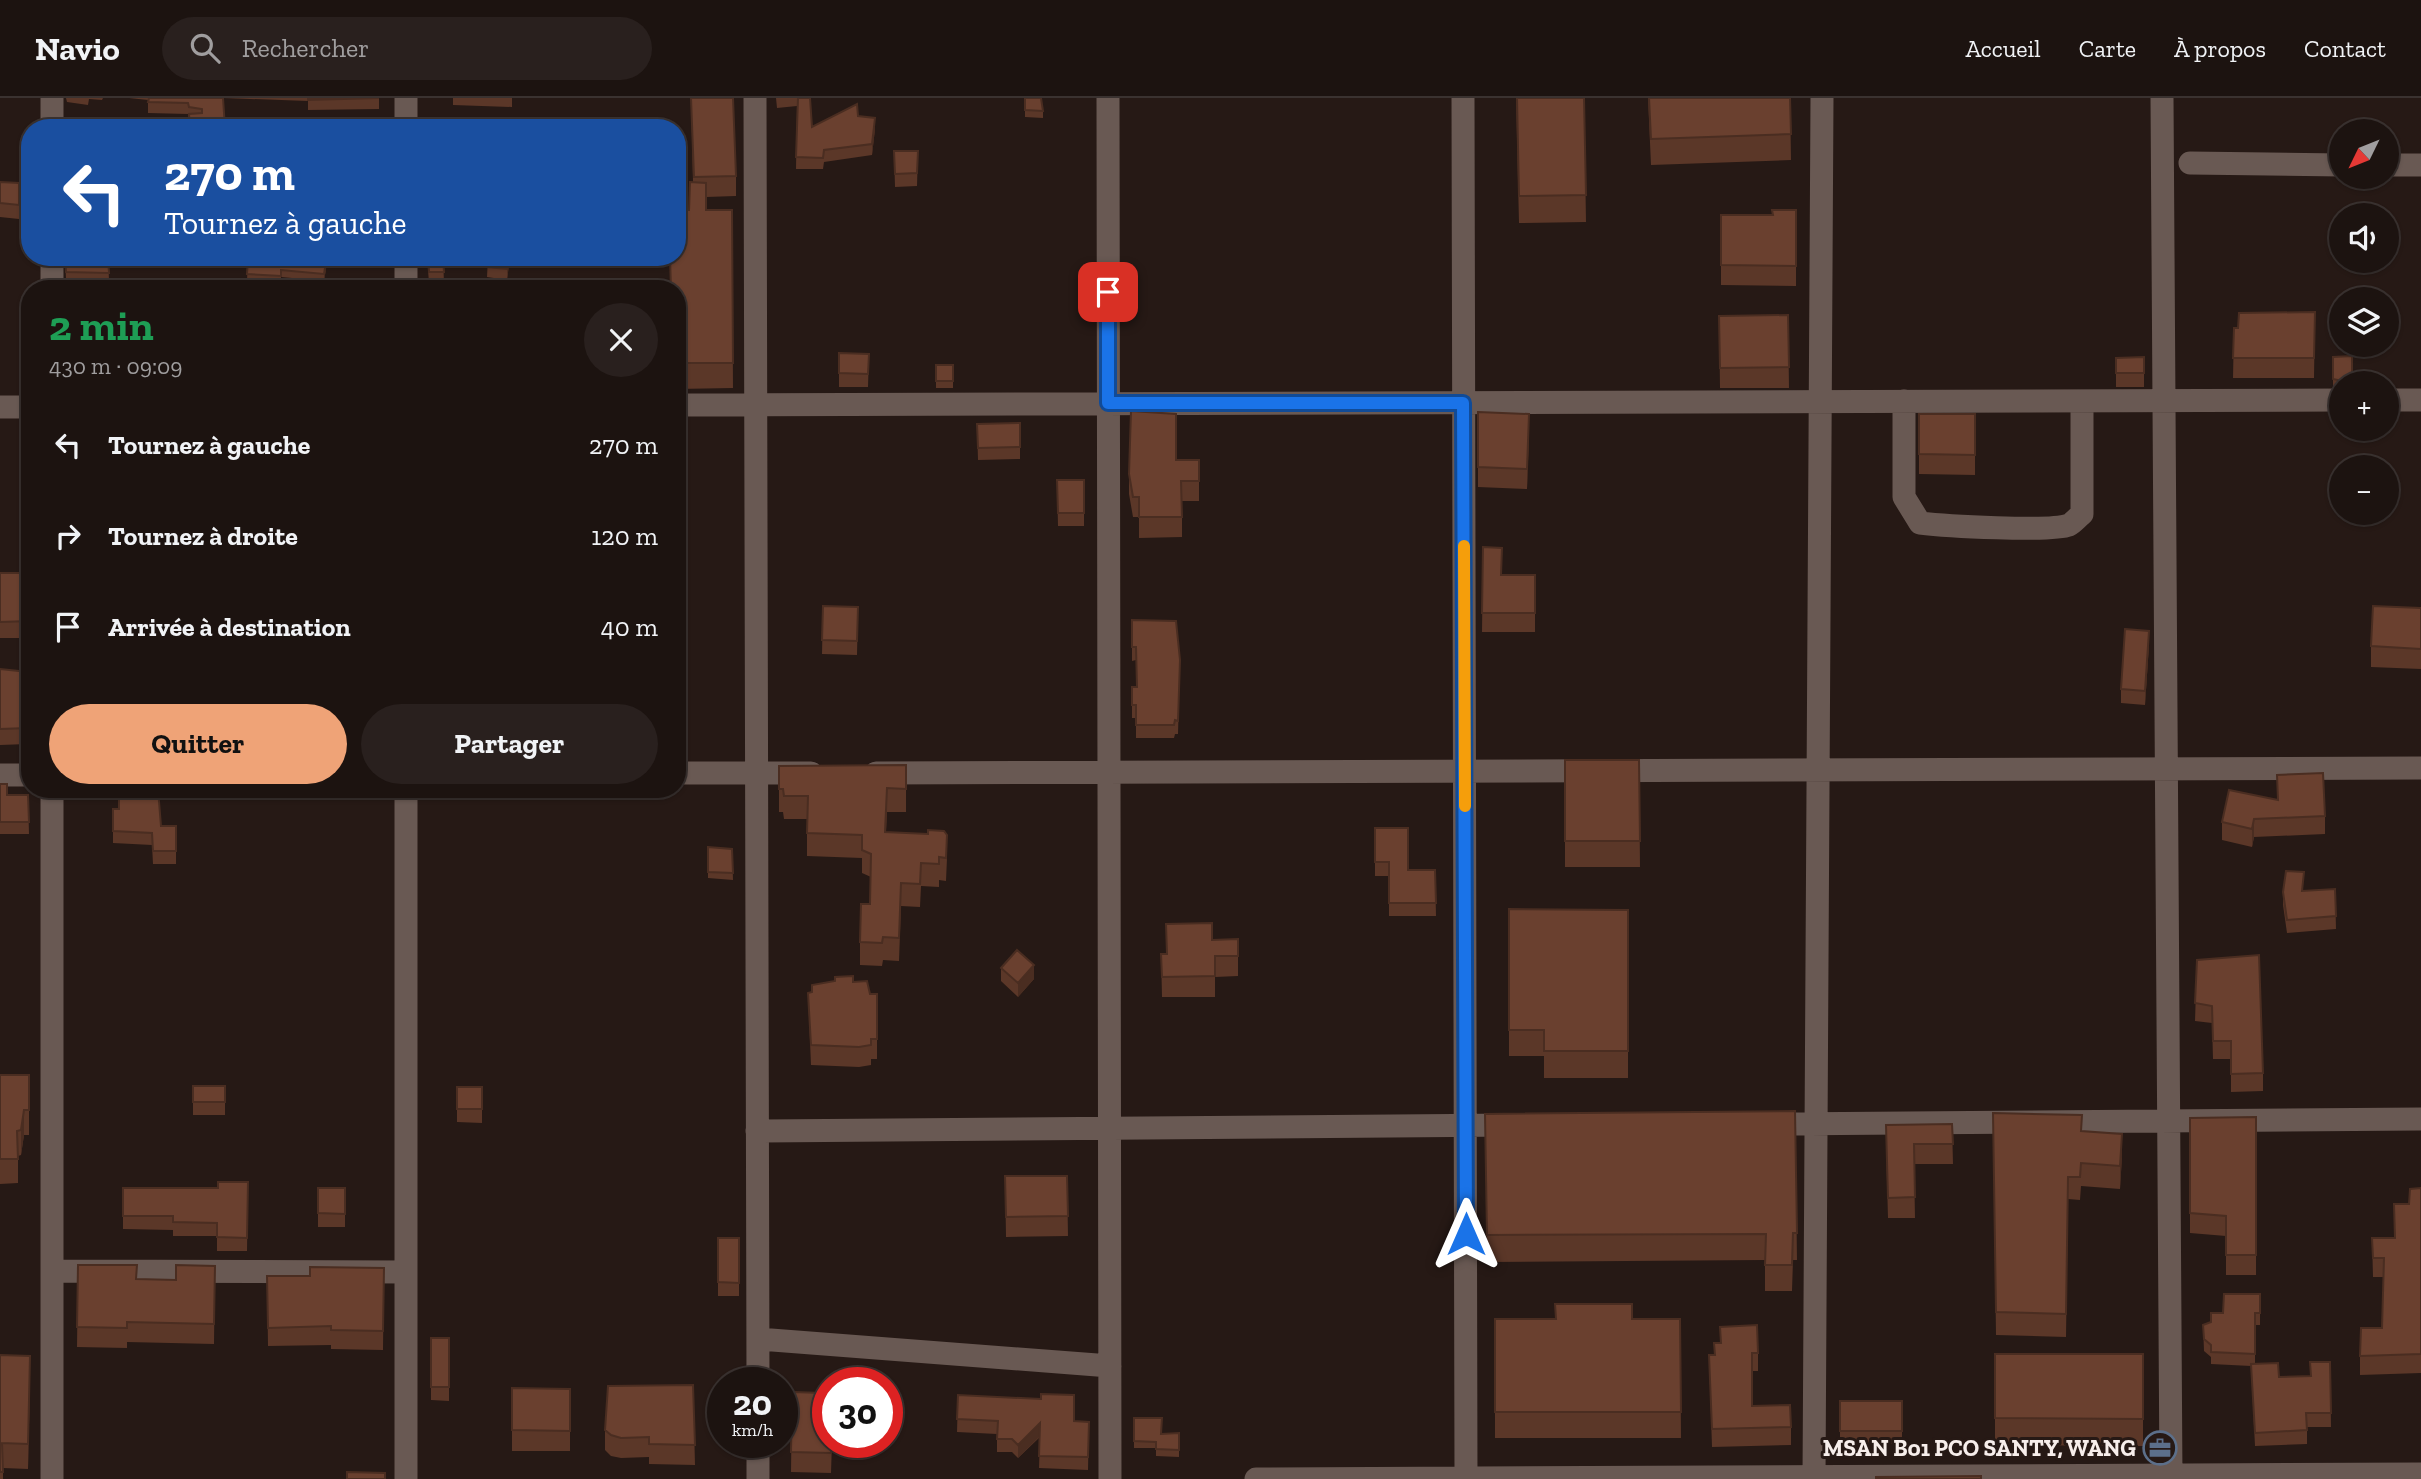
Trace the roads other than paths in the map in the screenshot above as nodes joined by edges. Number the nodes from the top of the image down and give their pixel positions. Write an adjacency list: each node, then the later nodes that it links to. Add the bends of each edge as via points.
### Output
1 (52, 98): 8 (street)
2 (406, 98): 9 (street)
3 (755, 98): 23 (street)
4 (1108, 98): 21 (street)
5 (1463, 98): 22 (street)
6 (1822, 98): 20 (street)
7 (2162, 98): 19 (street)
8 (52, 119)
9 (406, 119)
10 (2190, 163): 11 (street)
11 (2329, 164)
12 (2399, 165): 13 (street)
13 (2421, 165)
14 (2329, 400): 19 (street)
15 (2399, 400): 16 (street)
16 (2421, 400)
17 (1904, 401): 18 (street); 18 (street, via 1904,496 1920,523 2046,527 2069,525 2082,514); 20 (street)
18 (2082, 401): 19 (street)
19 (2165, 401): 28 (street)
20 (1820, 402): 22 (street); 29 (street)
21 (1108, 403): 22 (street); 23 (street); 31 (street)
22 (1463, 403): 30 (street)
23 (755, 404): 24 (street); 33 (street)
24 (686, 405)
25 (0, 407): 26 (street)
26 (21, 407)
27 (2421, 768): 28 (street)
28 (2167, 769): 29 (street); 39 (street)
29 (1818, 770): 30 (street); 40 (street)
30 (1465, 771): 31 (street); 43 (street)
31 (1109, 772): 33 (street); 44 (street)
32 (686, 773): 33 (street)
33 (757, 773): 45 (street)
34 (0, 775): 35 (street)
35 (21, 775)
36 (52, 798): 46 (street)
37 (406, 798): 47 (street)
38 (2421, 1119): 39 (street)
39 (2169, 1121): 40 (street); 53 (street)
40 (1816, 1123): 41 (street); 54 (street)
41 (1740, 1124)
42 (1534, 1125): 43 (street)
43 (1465, 1126): 44 (street); 60 (street)
44 (1110, 1128): 45 (street); 49 (street)
45 (757, 1131): 48 (street)
46 (52, 1271): 47 (street); 55 (street)
47 (406, 1272): 56 (street)
48 (758, 1339): 49 (street); 50 (street)
49 (1110, 1366): 58 (street)
50 (758, 1367)
51 (758, 1458): 57 (street)
52 (2421, 1474): 53 (street)
53 (2171, 1477): 54 (street)
54 (1814, 1478): 60 (street)
55 (52, 1479)
56 (406, 1479)
57 (758, 1479)
58 (1110, 1479)
59 (1256, 1479): 60 (street)
60 (1466, 1479)

